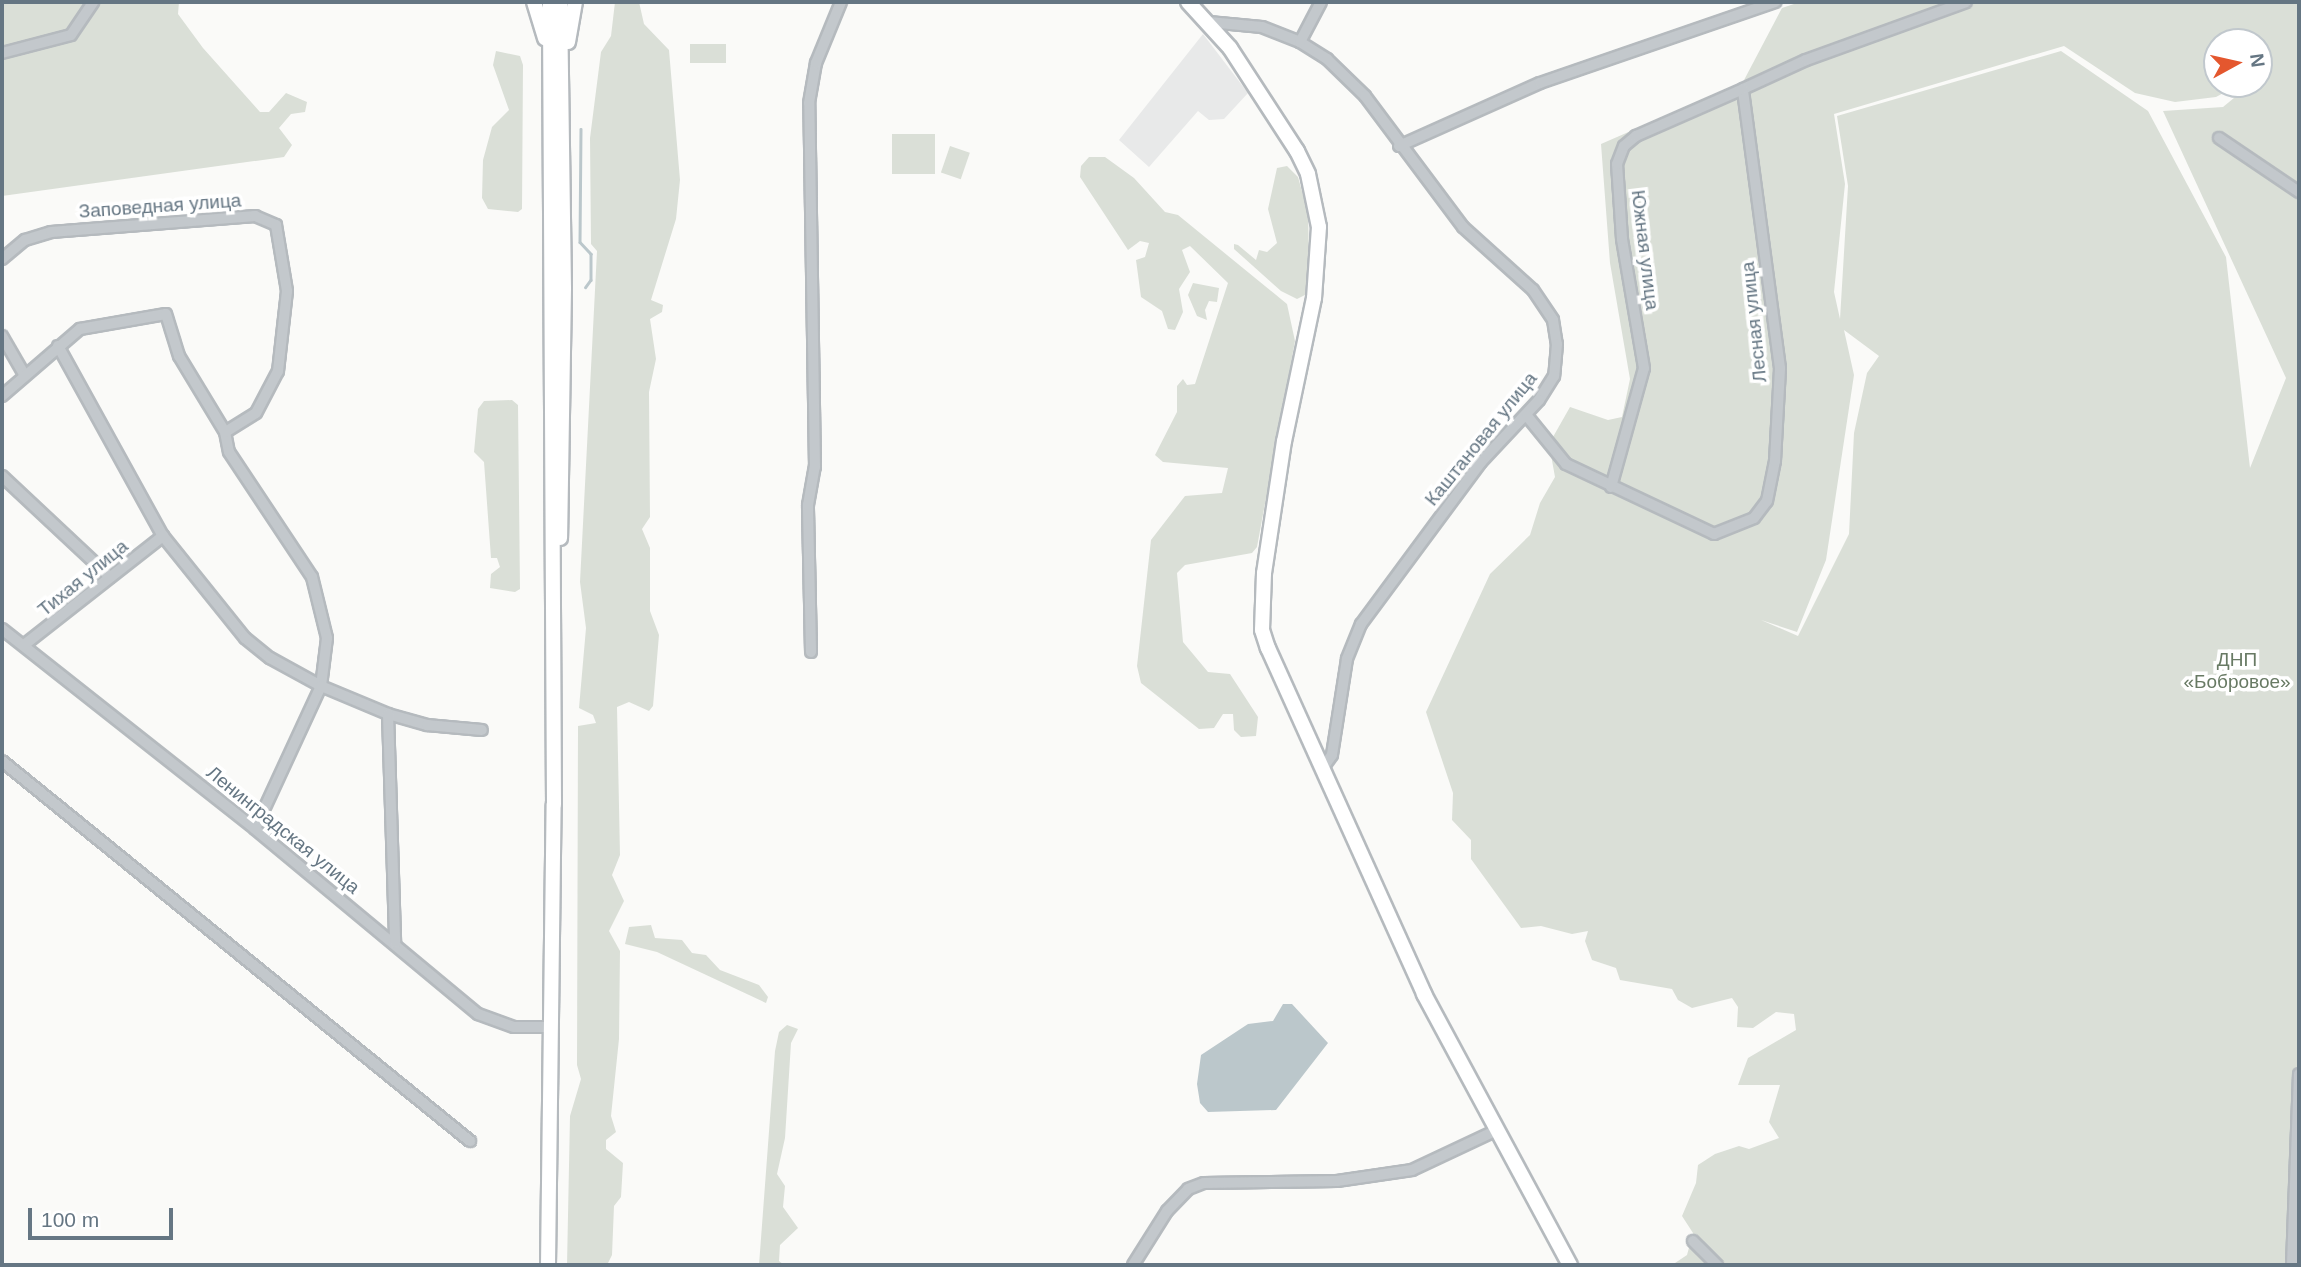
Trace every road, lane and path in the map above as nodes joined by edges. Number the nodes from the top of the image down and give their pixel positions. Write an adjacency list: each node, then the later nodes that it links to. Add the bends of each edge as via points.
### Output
1 (93, 2): 13 (street, via 71,36)
2 (534, 2): 14 (main road)
3 (550, 2): 14 (main road)
4 (560, 2): 14 (main road)
5 (575, 2): 14 (main road)
6 (841, 2): 32 (street, via 816,63 809,112 815,467 807,505)
7 (1188, 2): 11 (main road)
8 (1321, 2): 12 (street)
9 (1775, 2): 17 (street, via 1540,83)
10 (1966, 2): 15 (street, via 1806,60)
11 (1209, 22): 12 (street, Каштановая улица, via 1262,27); 37 (main road, via 1297,150 1316,201 1319,260 1266,560 1262,630)
12 (1300, 42): 17 (street, Каштановая улица, via 1327,59 1365,96)
13 (2, 53)
14 (557, 69): 40 (main road)
15 (1743, 89): 27 (street, Южная улица, via 1636,136 1624,146 1617,164 1622,239 1644,368); 27 (street, Лесная улица, via 1780,368 1775,461 1767,501 1754,518 1714,534)
16 (2219, 138): 18 (street)
17 (1399, 146): 24 (street, Каштановая улица, via 1463,226 1533,290 1553,320 1557,344 1554,376)
18 (2299, 192)
19 (2, 259): 25 (street, Заповедная улица, via 25,240 51,232 255,216 276,225 287,291 278,371 256,414)
20 (2, 336): 22 (street)
21 (58, 346): 22 (street); 25 (street, via 92,324 166,314 179,356); 28 (street)
22 (24, 374): 23 (street)
23 (2, 396)
24 (1527, 416): 27 (street, Лесная улица, via 1566,464); 37 (street, Каштановая улица, via 1481,462 1361,624 1347,659 1332,755)
25 (225, 432): 33 (street, via 229,452 312,577 327,638)
26 (2, 476): 29 (street)
27 (1611, 488)
28 (163, 536): 29 (street, Тихая улица); 33 (street, via 245,638)
29 (110, 577): 31 (street, Тихая улица)
30 (2, 629): 31 (street, Ленинградская улица)
31 (24, 645): 38 (street, Ленинградская улица)
32 (811, 652)
33 (321, 686): 34 (street); 38 (street)
34 (388, 714): 35 (street, via 427,725); 39 (street)
35 (482, 730)
36 (2, 761): 43 (street)
37 (1322, 769): 42 (main road, via 1424,994)
38 (255, 829): 39 (street, Ленинградская улица)
39 (395, 943): 40 (street, Ленинградская улица, via 482,1017 514,1027)
40 (552, 1027): 45 (main road)
41 (2299, 1074): 49 (street)
42 (1497, 1130): 46 (street, via 1412,1170 1337,1181 1204,1182 1188,1189 1167,1211); 47 (main road)
43 (470, 1141)
44 (1693, 1241): 48 (street)
45 (548, 1265)
46 (1133, 1265)
47 (1570, 1265)
48 (1717, 1265)
49 (2292, 1265)

